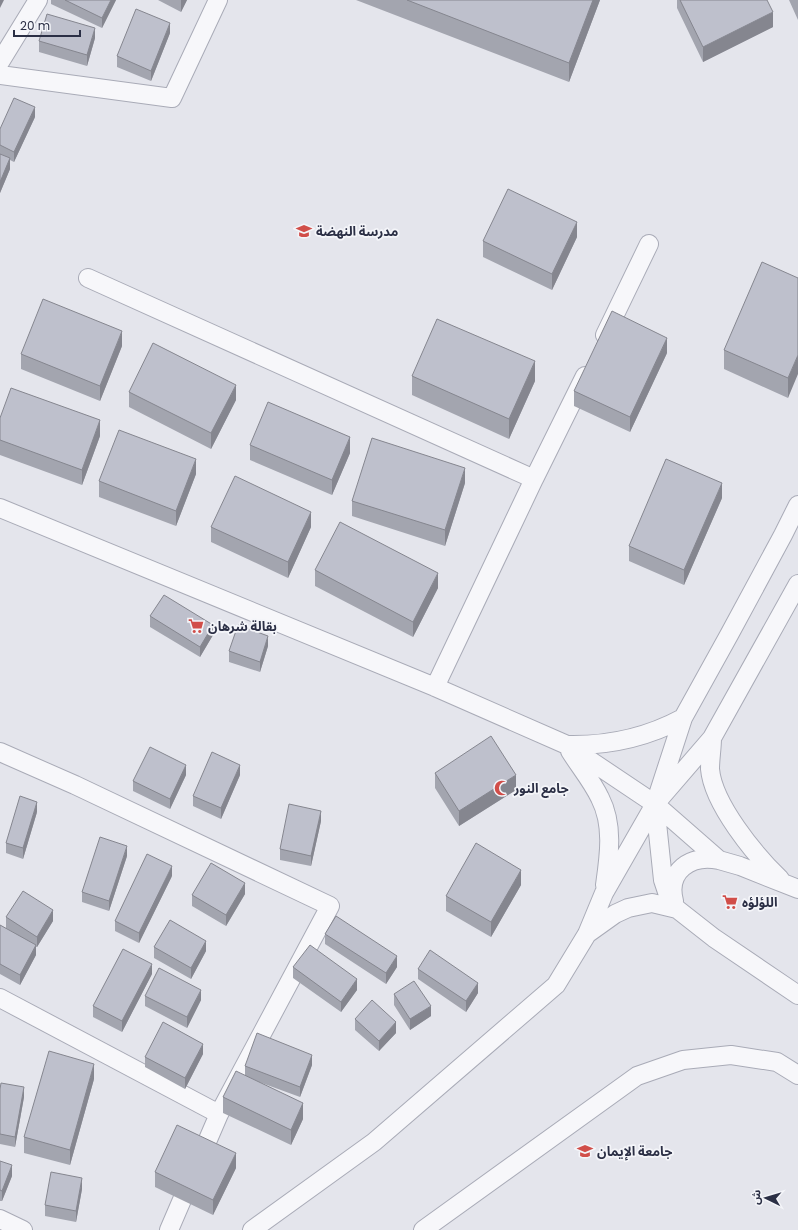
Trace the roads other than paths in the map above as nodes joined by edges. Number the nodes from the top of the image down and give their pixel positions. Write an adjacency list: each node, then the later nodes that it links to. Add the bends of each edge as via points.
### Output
1 (38, 0): 3 (street)
2 (218, 0): 4 (street, via 172,98)
3 (0, 62)
4 (0, 75)
5 (649, 244): 7 (street)
6 (88, 278): 7 (street)
7 (534, 479): 11 (street)
8 (798, 505): 12 (street)
9 (0, 508): 11 (street)
10 (798, 584): 13 (street)
11 (436, 688): 14 (street)
12 (680, 724): 13 (street, via 681,743 687,748); 14 (street, via 628,740 593,745); 16 (street)
13 (707, 744): 16 (street); 18 (street, via 714,784 738,831 764,864)
14 (567, 745): 16 (street); 19 (street, via 590,780 604,808 609,840)
15 (0, 752): 25 (street, via 330,906)
16 (655, 804): 17 (street); 19 (street); 20 (street, via 663,880 670,901)
17 (719, 860): 18 (street); 20 (street, via 698,858 680,870 672,889)
18 (792, 887)
19 (604, 893): 21 (street)
20 (677, 909): 21 (street, via 652,903 628,908); 22 (street, via 714,938)
21 (587, 934): 29 (street, via 556,984 374,1142)
22 (798, 995)
23 (0, 998): 25 (street)
24 (798, 1075): 30 (street, via 776,1062 731,1054 683,1060 637,1076)
25 (219, 1114): 28 (street)
26 (0, 1219): 27 (street)
27 (23, 1230)
28 (169, 1230)
29 (252, 1230)
30 (423, 1230)

